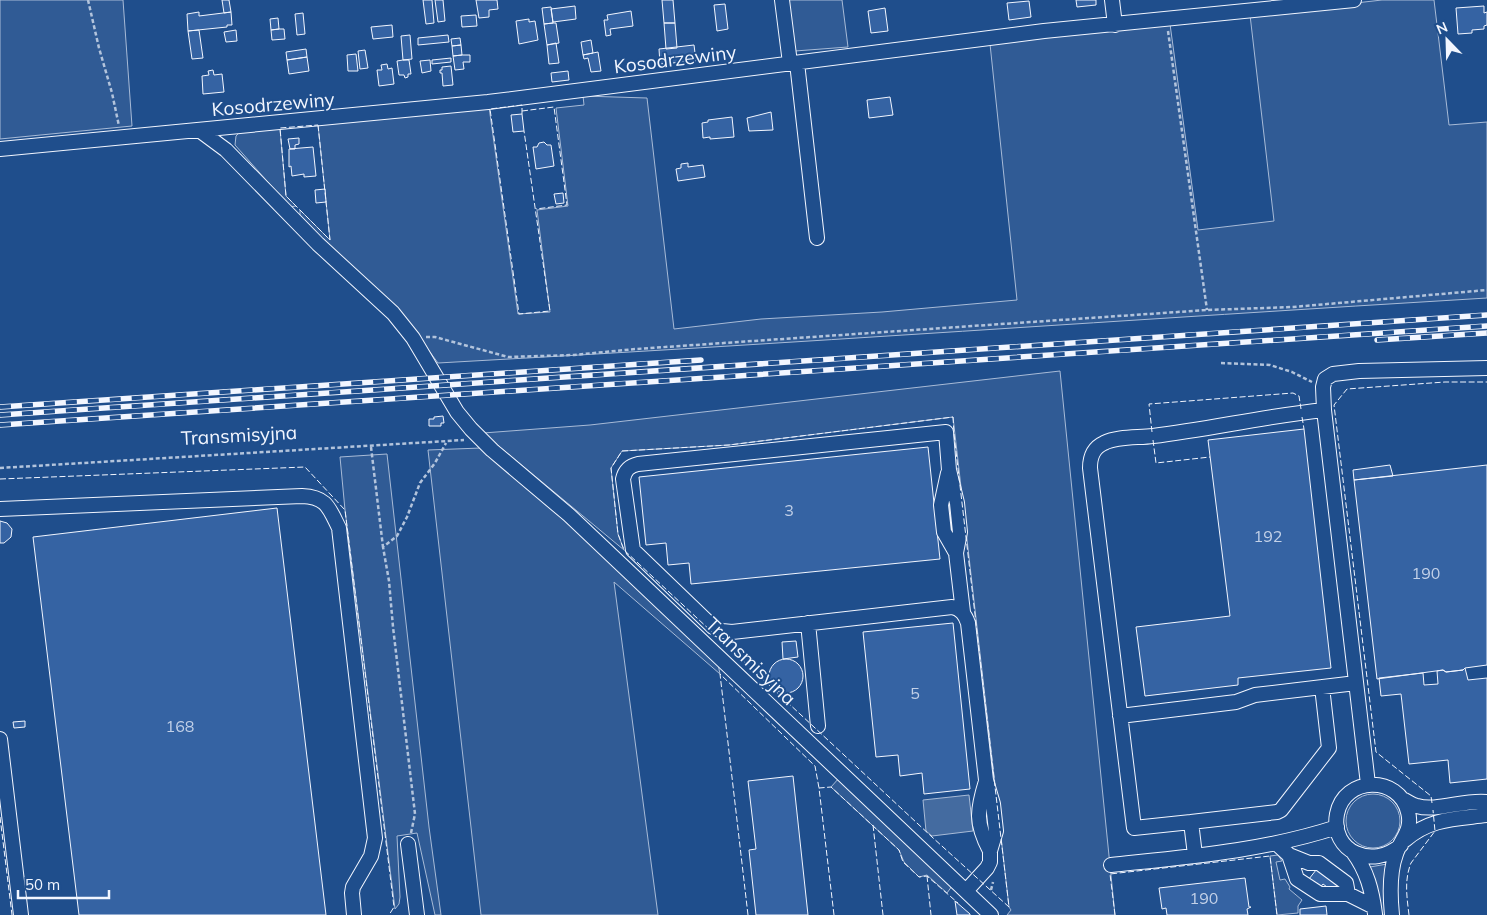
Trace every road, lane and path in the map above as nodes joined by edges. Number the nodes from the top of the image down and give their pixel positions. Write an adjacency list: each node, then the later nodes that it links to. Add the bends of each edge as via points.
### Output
1 (88, 0): 9 (path)
2 (782, 0): 7 (street)
3 (1112, 0): 6 (street)
4 (1354, 0): 5 (street, Kosodrzewiny)
5 (1166, 20): 6 (street, Kosodrzewiny); 13 (path)
6 (1115, 25): 7 (street, Kosodrzewiny)
7 (794, 63): 8 (street, Kosodrzewiny, via 488,102); 11 (street)
8 (199, 130): 9 (street, Kosodrzewiny); 14 (street, Transmisyjna, via 226,150 318,244 393,313)
9 (124, 137): 10 (street, Kosodrzewiny)
10 (0, 149)
11 (817, 238)
12 (1487, 290): 13 (path, via 1292,307)
13 (1207, 310): 14 (path, via 574,355 508,357 435,337)
14 (412, 338): 19 (street, Transmisyjna, via 457,412)
15 (1221, 363): 17 (path, via 1270,366 1292,372)
16 (1487, 368): 17 (street, via 1333,374 1325,379)
17 (1323, 387): 18 (street)
18 (1324, 410): 27 (street); 29 (street, via 1114,440 1093,452 1090,468)
19 (480, 439): 20 (path, Transmisyjna); 45 (street, Transmisyjna, via 569,514)
20 (446, 442): 21 (path, Transmisyjna); 24 (path, via 420,484 397,536)
21 (372, 446): 22 (path, Transmisyjna); 24 (path)
22 (0, 468)
23 (0, 509): 49 (street, via 302,496 322,500 339,528 375,838 371,856 353,886)
24 (383, 547): 39 (path, via 415,814)
25 (963, 612): 26 (street, via 952,608); 26 (street, via 956,553 960,532 946,432 638,464 628,468 623,479 633,550 713,627 732,632); 45 (street, via 968,622 986,780 978,806 982,835 991,857 987,868)
26 (808, 623): 30 (street)
27 (1356, 684): 28 (street); 32 (street)
28 (1322, 687): 29 (street, via 1255,695 1236,702); 36 (street, via 1329,748 1282,810)
29 (1120, 716): 36 (street, via 1134,828)
30 (818, 726)
31 (0, 738): 48 (street)
32 (1368, 784): 33 (street, via 1384,786); 37 (street, via 1343,800 1337,814)
33 (1402, 799): 34 (street, via 1426,807); 38 (street, via 1410,819)
34 (1487, 802)
35 (1487, 815): 38 (street, via 1434,822)
36 (1191, 822): 42 (street)
37 (1337, 827): 40 (street); 41 (street, via 1344,844)
38 (1402, 842): 41 (street, via 1394,850 1378,857); 52 (street, via 1391,878)
39 (408, 844): 50 (street)
40 (1277, 844): 42 (street); 43 (street)
41 (1353, 852): 47 (street, via 1365,870)
42 (1195, 855): 44 (street)
43 (1289, 855): 46 (street, via 1309,863 1320,863 1346,883); 46 (street, via 1297,879 1320,894)
44 (1111, 865)
45 (966, 891): 51 (street, Transmisyjna)
46 (1348, 894): 47 (street)
47 (1375, 911)
48 (21, 915)
49 (354, 915)
50 (417, 915)
51 (991, 915)
52 (1392, 915)

